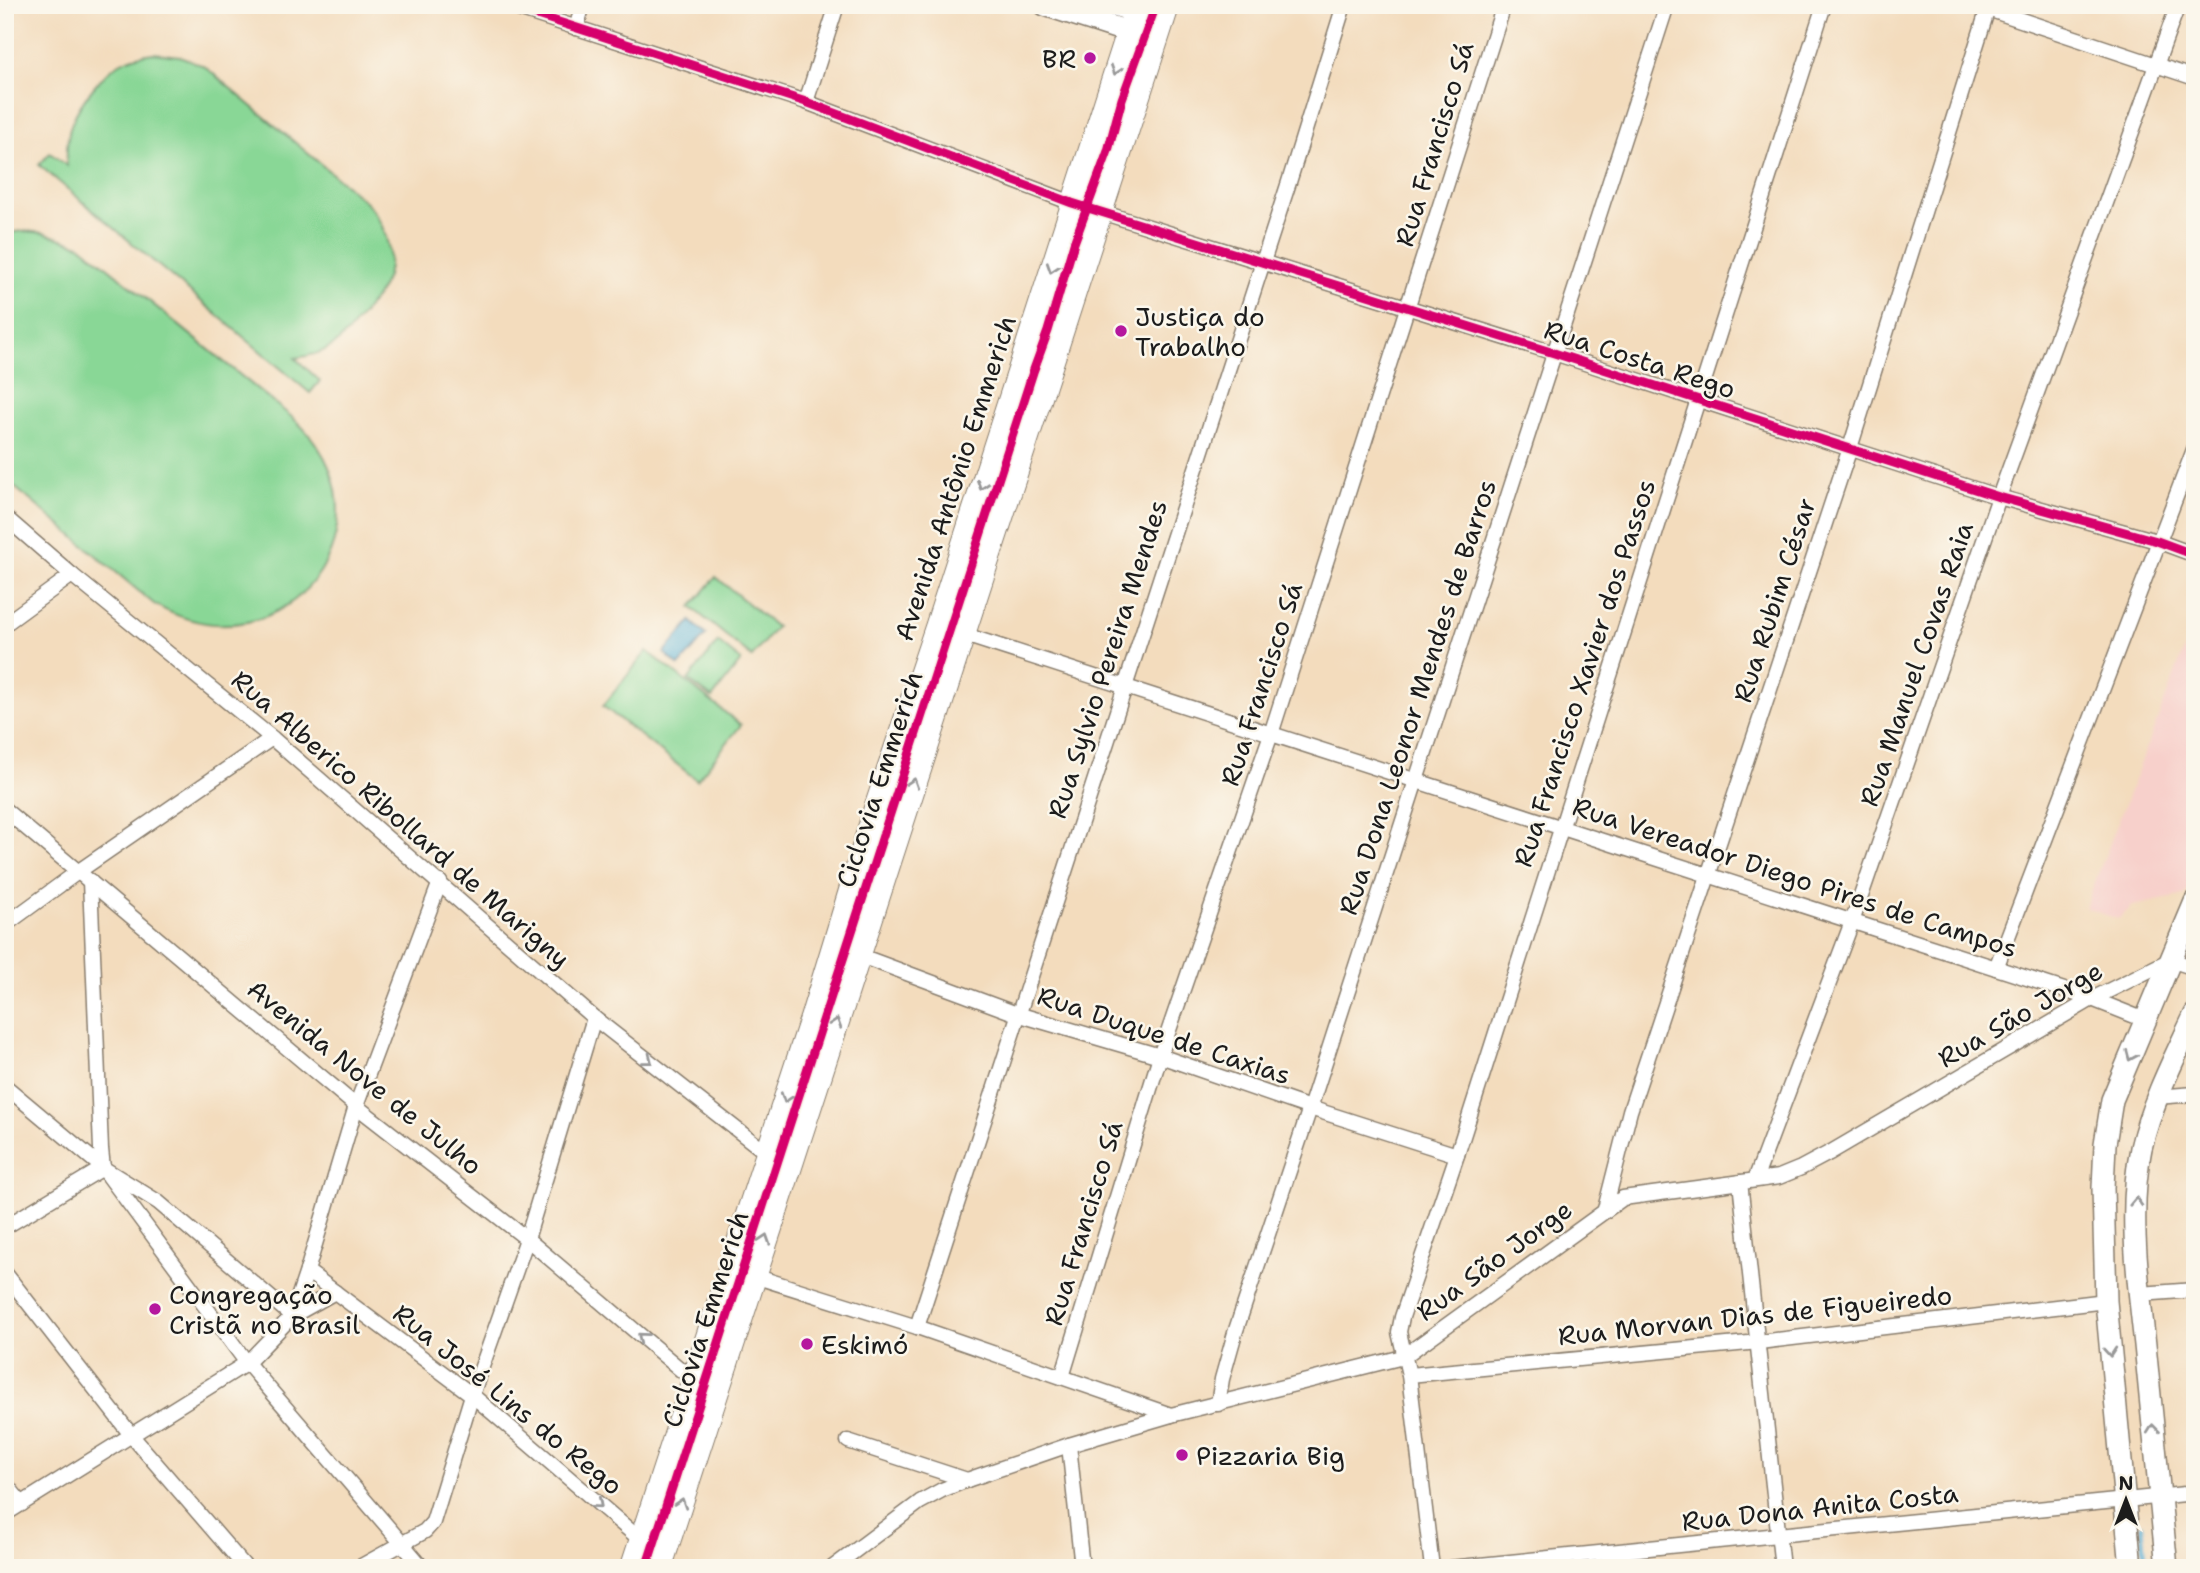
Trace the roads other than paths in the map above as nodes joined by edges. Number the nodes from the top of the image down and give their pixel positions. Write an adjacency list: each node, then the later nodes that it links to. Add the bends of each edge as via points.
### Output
1 (506, 5): 13 (street, Rua Costa Rego)
2 (583, 5): 13 (street)
3 (837, 5): 16 (street)
4 (1045, 5): 11 (street)
5 (1344, 5): 19 (street, Rua Sylvio Pereira Mendes)
6 (1504, 5): 20 (street, Rua Francisco Sá)
7 (1667, 5): 21 (street, Rua Dona Leonor Mendes de Barros)
8 (1824, 5): 22 (street, Rua Francisco Xavier dos Passos)
9 (2178, 5): 14 (street, Rua Manuel Covas Raia)
10 (1984, 6): 14 (street); 24 (street, Rua Rubim César)
11 (1129, 14): 12 (street); 17 (main road, Avenida Antônio Emmerich, one-way to 17)
12 (1162, 22): 18 (main road)
13 (576, 28): 16 (street, Rua Costa Rego)
14 (2157, 66): 15 (street); 25 (street, Rua Manuel Covas Raia)
15 (2195, 78)
16 (806, 102): 17 (street, Rua Costa Rego)
17 (1073, 203): 18 (street, Rua Costa Rego); 31 (main road, Avenida Antônio Emmerich, one-way to 31)
18 (1101, 211): 19 (street, Rua Costa Rego); 32 (main road)
19 (1262, 261): 20 (street, Rua Costa Rego); 33 (street, Rua Sylvio Pereira Mendes)
20 (1408, 309): 21 (street, Rua Costa Rego); 34 (street, Rua Francisco Sá)
21 (1554, 353): 22 (street, Rua Costa Rego); 36 (street, Rua Dona Leonor Mendes de Barros)
22 (1698, 400): 24 (street, Rua Costa Rego); 40 (street, Rua Francisco Xavier dos Passos)
23 (2195, 447): 27 (street)
24 (1850, 448): 25 (street, Rua Costa Rego); 42 (street, Rua Rubim César)
25 (1999, 497): 27 (street, Rua Costa Rego); 46 (street, Rua Manuel Covas Raia)
26 (5, 517): 29 (street, Rua Alberico Ribollard de Marigny)
27 (2157, 541): 28 (street, Rua Costa Rego); 51 (street)
28 (2195, 555)
29 (72, 575): 30 (street); 35 (street, Rua Alberico Ribollard de Marigny)
30 (5, 624)
31 (937, 626): 32 (street, Rua Vereador Diego Pires de Campos); 38 (main road, Avenida Antônio Emmerich)
32 (963, 634): 33 (street, Rua Vereador Diego Pires de Campos); 39 (main road, one-way to 32)
33 (1124, 686): 34 (street, Rua Vereador Diego Pires de Campos); 54 (street, Rua Sylvio Pereira Mendes)
34 (1271, 734): 36 (street, Rua Vereador Diego Pires de Campos); 58 (street, Rua Francisco Sá)
35 (272, 738): 41 (street); 44 (street, Rua Alberico Ribollard de Marigny)
36 (1416, 781): 40 (street, Rua Vereador Diego Pires de Campos); 63 (street, Rua Dona Leonor Mendes de Barros)
37 (5, 810): 41 (street, Avenida Nove de Julho)
38 (875, 810): 39 (main road); 48 (main road, Avenida Antônio Emmerich)
39 (902, 818): 49 (main road)
40 (1560, 827): 42 (street, Rua Vereador Diego Pires de Campos); 65 (street, Rua Francisco Xavier dos Passos)
41 (79, 871): 43 (street, Avenida Nove de Julho); 47 (street)
42 (1709, 875): 46 (street, Rua Vereador Diego Pires de Campos); 69 (street, Rua Rubim César, via 1630,1111)
43 (90, 881): 62 (street, Avenida Nove de Julho); 66 (street)
44 (440, 882): 56 (street, Rua Alberico Ribollard de Marigny); 62 (street)
45 (2195, 902): 50 (street)
46 (1852, 922): 51 (street, Rua Vereador Diego Pires de Campos); 67 (street, Rua Manuel Covas Raia)
47 (5, 925)
48 (835, 941): 49 (street, Rua Duque de Caxias); 64 (main road, Avenida Antônio Emmerich, one-way to 64)
49 (858, 955): 54 (street, Rua Duque de Caxias); 74 (main road, one-way to 49)
50 (2172, 961): 52 (street); 53 (street, Rua São Jorge); 57 (street)
51 (1996, 968): 53 (street, Rua Vereador Diego Pires de Campos)
52 (2195, 968)
53 (2092, 999): 57 (street, Rua Vereador Diego Pires de Campos); 67 (street, Rua São Jorge, via 1831,1152 1779,1177)
54 (1017, 1013): 58 (street, Rua Duque de Caxias); 80 (street, Rua Sylvio Pereira Mendes)
55 (2195, 1014): 61 (street)
56 (594, 1018): 64 (street, Rua Alberico Ribollard de Marigny, one-way to 64); 71 (street)
57 (2145, 1020): 78 (street, one-way to 78, via 2112,1100 2105,1144)
58 (1160, 1056): 63 (street, Rua Duque de Caxias); 85 (street, Rua Francisco Sá)
59 (5, 1086): 66 (street)
60 (2195, 1094): 61 (street)
61 (2157, 1097): 77 (street, one-way to 61, via 2137,1183 2141,1148)
62 (356, 1106): 71 (street, Avenida Nove de Julho); 72 (street)
63 (1310, 1108): 65 (street, Rua Duque de Caxias); 88 (street, Rua Dona Leonor Mendes de Barros, via 1235,1333)
64 (768, 1154): 86 (main road, Avenida Antônio Emmerich)
65 (1457, 1155): 82 (street, Rua Francisco Xavier dos Passos, via 1402,1317)
66 (103, 1168): 70 (street); 79 (street, via 158,1202); 83 (street)
67 (1755, 1180): 68 (street, Rua São Jorge)
68 (1740, 1182): 69 (street, Rua São Jorge, via 1623,1198); 81 (street)
69 (1605, 1209): 82 (street, Rua São Jorge)
70 (5, 1227)
71 (527, 1239): 86 (street, Avenida Nove de Julho, one-way to 71); 87 (street)
72 (307, 1271): 76 (street, Rua José Lins do Rego); 79 (street)
73 (5, 1273): 90 (street)
74 (754, 1276): 80 (street); 107 (main road, one-way to 74)
75 (2195, 1290): 77 (street)
76 (335, 1292): 79 (street); 87 (street, Rua José Lins do Rego)
77 (2140, 1294): 96 (street, one-way to 77)
78 (2106, 1301): 81 (street, Rua Morvan Dias de Figueiredo); 97 (street, one-way to 97)
79 (292, 1316): 83 (street)
80 (917, 1327): 85 (street)
81 (1759, 1342): 84 (street, Rua Morvan Dias de Figueiredo); 100 (street)
82 (1403, 1357): 84 (street, Rua Francisco Xavier dos Passos); 88 (street, Rua São Jorge)
83 (247, 1363): 90 (street); 102 (street)
84 (1409, 1375): 110 (street, Rua Francisco Xavier dos Passos)
85 (1062, 1377): 89 (street)
86 (694, 1381): 101 (main road, Avenida Antônio Emmerich)
87 (472, 1395): 101 (street, Rua José Lins do Rego, one-way to 101); 102 (street, via 433,1522)
88 (1218, 1404): 89 (street, Rua São Jorge)
89 (1171, 1415): 92 (street, Rua São Jorge)
90 (132, 1436): 98 (street); 103 (street)
91 (849, 1441): 93 (street)
92 (1069, 1446): 93 (street, Rua São Jorge); 109 (street)
93 (967, 1480): 108 (street, Rua São Jorge, via 920,1502)
94 (5, 1483): 98 (street)
95 (2195, 1493): 96 (street, Rua Dona Anita Costa)
96 (2158, 1497): 97 (street, Rua Dona Anita Costa); 114 (street)
97 (2127, 1500): 100 (street, Rua Dona Anita Costa); 113 (street)
98 (22, 1504): 99 (street)
99 (5, 1514)
100 (1778, 1536): 111 (street, Rua Dona Anita Costa); 112 (street)
101 (642, 1541): 106 (main road, Avenida Antônio Emmerich)
102 (403, 1542): 104 (street); 105 (street)
103 (246, 1568)
104 (358, 1568)
105 (423, 1568)
106 (632, 1568)
107 (660, 1568)
108 (832, 1568)
109 (1082, 1568)
110 (1432, 1568)
111 (1450, 1568)
112 (1782, 1568)
113 (2131, 1568)
114 (2167, 1568)

